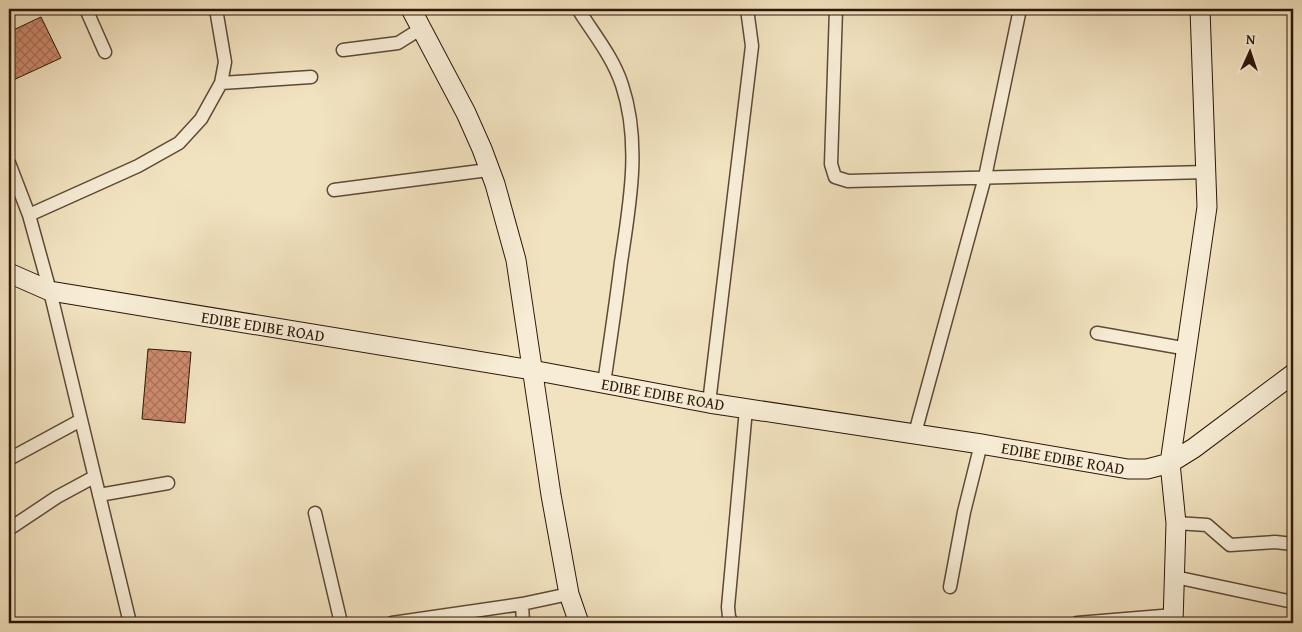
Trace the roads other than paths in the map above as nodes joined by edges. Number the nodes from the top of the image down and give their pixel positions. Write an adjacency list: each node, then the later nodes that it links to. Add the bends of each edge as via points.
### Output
1 (86, 9): 11 (street)
2 (216, 9): 13 (street, via 225,62)
3 (578, 9): 26 (street, via 621,82 632,143 631,193)
4 (747, 9): 27 (street, via 752,46)
5 (836, 9): 17 (street, via 831,164 835,177 848,181)
6 (1020, 9): 17 (street)
7 (1200, 9): 16 (main road)
8 (414, 10): 9 (main road)
9 (422, 28): 10 (street, via 398,43); 15 (main road, via 466,113)
10 (343, 50)
11 (105, 52)
12 (311, 77): 13 (street)
13 (221, 83): 19 (street, via 201,119 179,143 138,166)
14 (9, 163): 19 (street)
15 (488, 170): 18 (street); 24 (main road, via 495,184 516,260)
16 (1207, 172): 17 (street); 23 (main road, via 1207,207)
17 (985, 177): 30 (street)
18 (334, 190)
19 (29, 215): 21 (street)
20 (9, 273): 21 (main road, EDIBE EDIBE ROAD)
21 (50, 291): 24 (main road, EDIBE EDIBE ROAD); 29 (street)
22 (1096, 333): 23 (street)
23 (1188, 349): 33 (main road)
24 (532, 370): 26 (main road, EDIBE EDIBE ROAD); 43 (main road)
25 (1293, 374): 33 (main road, EDIBE EDIBE ROAD)
26 (604, 383): 27 (main road, EDIBE EDIBE ROAD)
27 (709, 403): 28 (main road, EDIBE EDIBE ROAD)
28 (746, 409): 30 (main road, EDIBE EDIBE ROAD); 52 (street, via 728,608)
29 (81, 420): 32 (street); 34 (street)
30 (915, 433): 31 (main road, EDIBE EDIBE ROAD)
31 (982, 444): 33 (main road, EDIBE EDIBE ROAD, via 1128,469 1147,469); 42 (street, via 964,512)
32 (9, 458)
33 (1170, 463): 38 (main road)
34 (94, 477): 36 (street); 39 (street)
35 (168, 483): 36 (street)
36 (99, 495): 47 (street)
37 (315, 513): 48 (street)
38 (1176, 522): 40 (street, via 1207,525 1225,542 1235,546 1270,542); 41 (main road)
39 (9, 529)
40 (1293, 544)
41 (1175, 577): 44 (street); 46 (main road)
42 (950, 587)
43 (569, 594): 45 (street); 51 (main road)
44 (1293, 602)
45 (522, 604): 49 (street); 50 (street)
46 (1173, 619): 53 (street)
47 (130, 623)
48 (341, 623)
49 (392, 623)
50 (523, 623)
51 (579, 623)
52 (732, 623)
53 (1077, 623)

